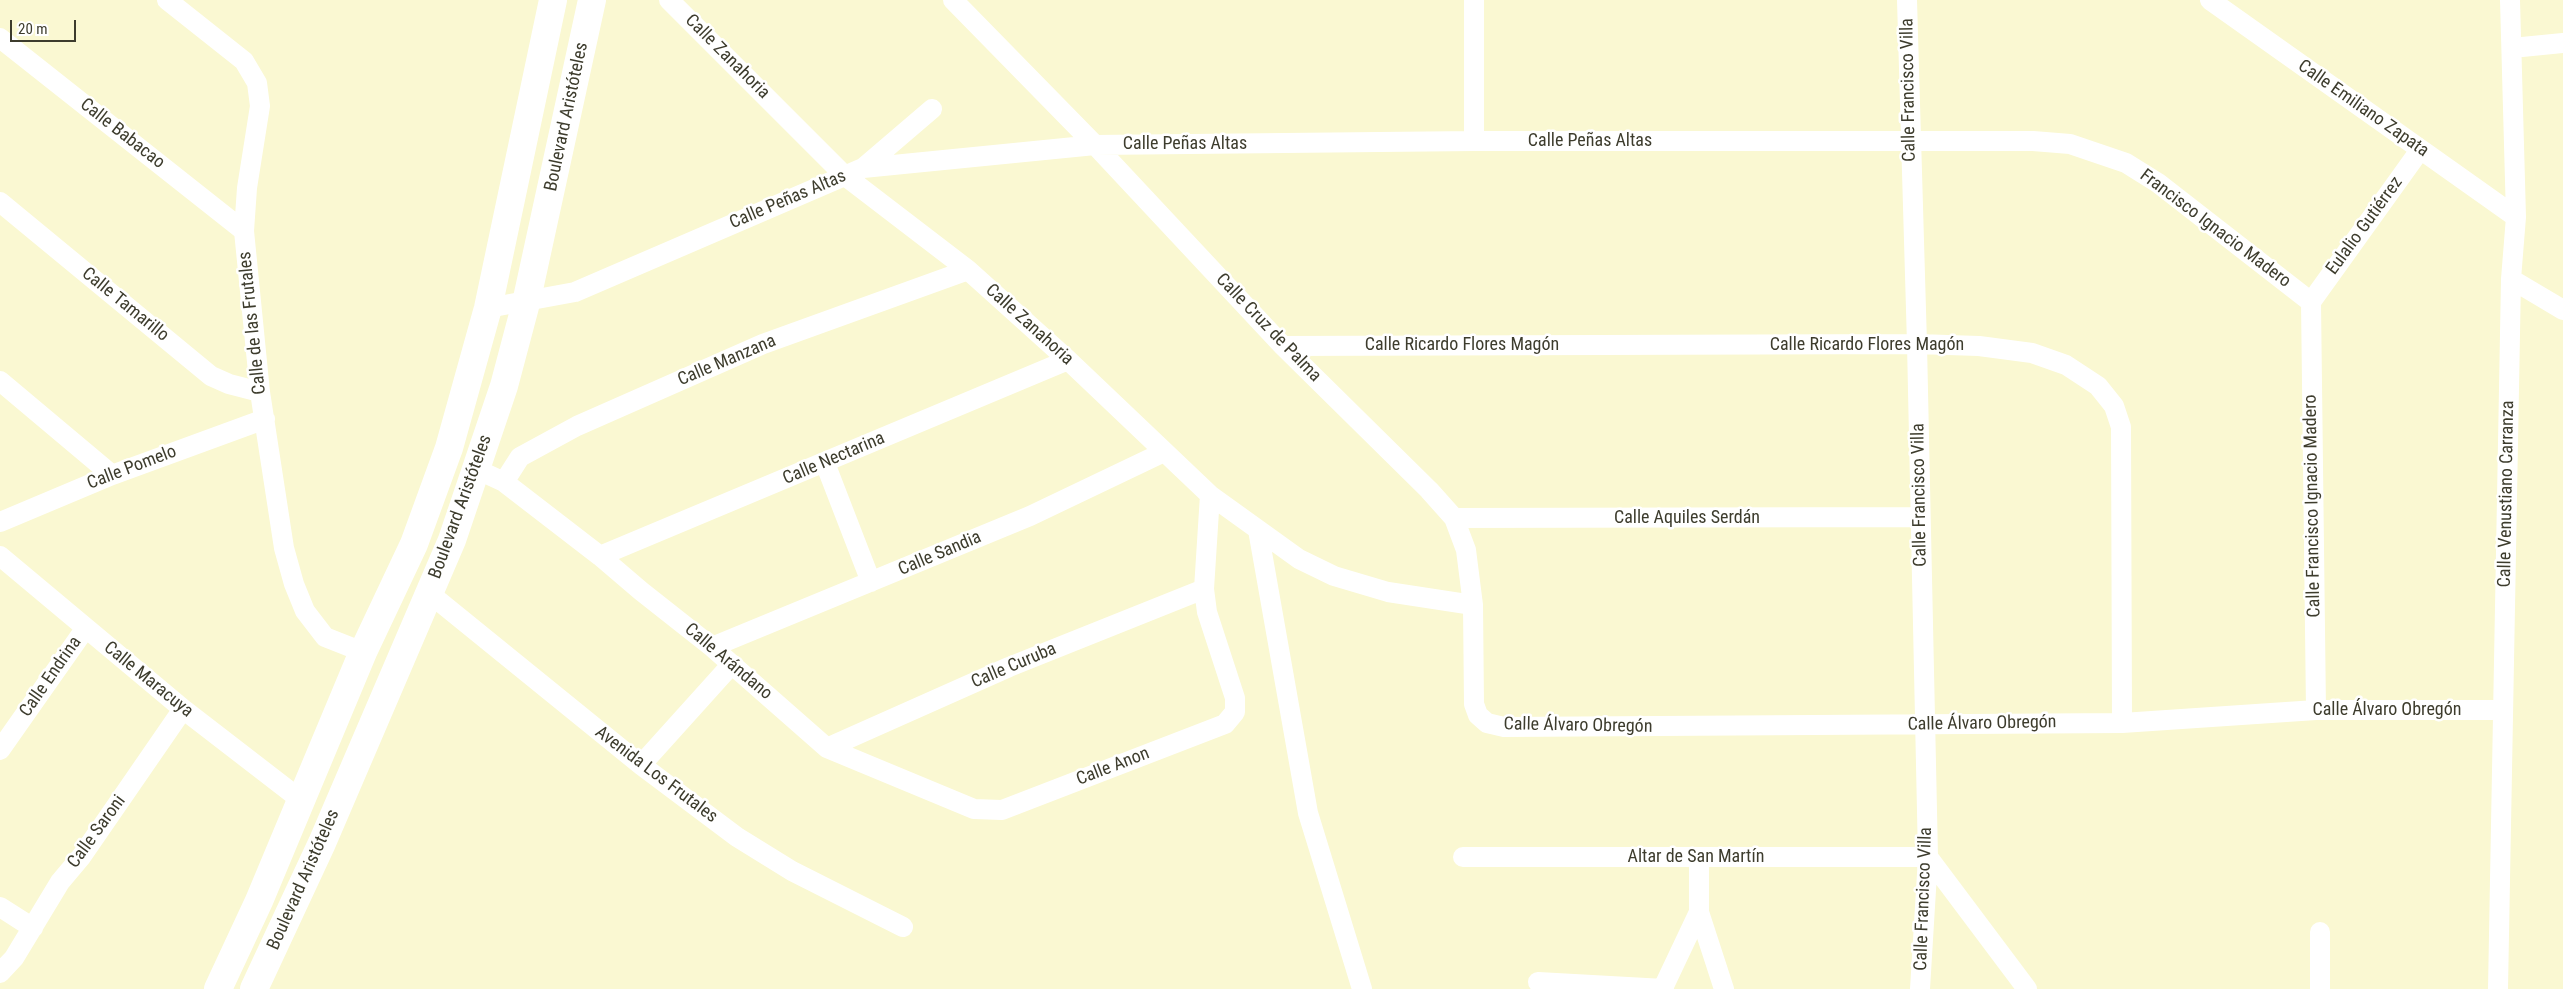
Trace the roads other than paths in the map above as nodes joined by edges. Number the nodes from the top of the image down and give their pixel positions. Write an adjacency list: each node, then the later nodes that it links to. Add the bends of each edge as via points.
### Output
1 (166, 0): 22 (street, Calle de las Frutales, via 244,61 257,83 260,106)
2 (553, 0): 27 (street, Boulevard Aristóteles)
3 (592, 0): 26 (street, Boulevard Aristóteles)
4 (669, 0): 19 (street, Calle Zanahoria)
5 (953, 0): 16 (street, Calle Cruz de Palma)
6 (1474, 0): 15 (street)
7 (1907, 0): 14 (street, Calle Francisco Villa)
8 (2210, 0): 17 (street, Calle Emiliano Zapata)
9 (2510, 0): 12 (street, Calle Venustiano Carranza)
10 (0, 38): 22 (street, Calle Babacao)
11 (2563, 43): 12 (street)
12 (2512, 48): 21 (street, Calle Venustiano Carranza)
13 (932, 109): 18 (street)
14 (1910, 140): 15 (street, Calle Peñas Altas); 25 (street, Francisco Ignacio Madero, via 2070,144 2126,163 2158,183); 29 (street, Calle Francisco Villa)
15 (1474, 141): 16 (street, Calle Peñas Altas)
16 (1095, 144): 18 (street, Calle Peñas Altas); 30 (street, Calle Cruz de Palma)
17 (2420, 150): 21 (street, Calle Emiliano Zapata); 25 (street, Eulalio Gutiérrez)
18 (863, 168): 19 (street, Calle Peñas Altas)
19 (844, 175): 23 (street, Calle Zanahoria); 26 (street, Calle Peñas Altas, via 575,292)
20 (0, 202): 33 (street, Calle Tamarillo, via 211,376)
21 (2516, 217): 24 (street, Calle Venustiano Carranza)
22 (244, 231): 33 (street, Calle de las Frutales)
23 (968, 270): 31 (street, Calle Zanahoria); 39 (street, Calle Manzana, via 763,344 577,426 520,457)
24 (2512, 279): 28 (street); 58 (street, Calle Venustiano Carranza)
25 (2310, 302): 57 (street, Calle Francisco Ignacio Madero)
26 (526, 303): 27 (street, Calle Peñas Altas); 37 (street, Boulevard Aristóteles, via 504,386)
27 (488, 308): 53 (street, Boulevard Aristóteles, via 448,448 414,544)
28 (2563, 310)
29 (1917, 344): 30 (street, Calle Ricardo Flores Magón); 42 (street, Calle Francisco Villa); 59 (street, Calle Ricardo Flores Magón, via 1979,346 2032,353 2066,365 2098,386 2114,406 2120,427)
30 (1283, 346): 41 (street, Calle Cruz de Palma)
31 (1068, 360): 35 (street, Calle Zanahoria); 36 (street, Calle Nectarina)
32 (0, 381): 38 (street)
33 (260, 392): 34 (street, Calle de las Frutales)
34 (265, 419): 38 (street, Calle Pomelo); 53 (street, Calle de las Frutales, via 284,548 305,611 326,637)
35 (1164, 452): 40 (street, Calle Zanahoria); 47 (street, Calle Sandia, via 1030,516)
36 (825, 463): 46 (street, Calle Nectarina); 47 (street)
37 (476, 469): 39 (street, Calle Arándano); 49 (street, Boulevard Aristóteles, via 452,540)
38 (112, 475): 43 (street, Calle Pomelo)
39 (504, 482): 46 (street, Calle Arándano)
40 (1210, 495): 44 (street, Calle Zanahoria); 48 (street)
41 (1454, 518): 42 (street, Calle Aquiles Serdán); 50 (street, Calle Cruz de Palma, via 1466,550)
42 (1920, 518): 60 (street, Calle Francisco Villa)
43 (0, 522)
44 (1258, 530): 50 (street, Calle Zanahoria, via 1299,559 1334,576 1388,592); 80 (street, via 1308,813)
45 (0, 556): 51 (street, Calle Maracuya)
46 (600, 556): 52 (street, Calle Arándano)
47 (871, 582): 52 (street, Calle Sandia)
48 (1204, 589): 61 (street, Calle Curuba, via 1008,667); 65 (street, Calle Anon, via 1207,612 1235,698 1235,712 1224,724)
49 (429, 593): 63 (street, Avenida Los Frutales); 79 (street, Boulevard Aristóteles, via 322,843)
50 (1474, 604): 55 (street, Calle Cruz de Palma)
51 (85, 629): 56 (street, Calle Maracuya); 62 (street, Calle Endrina)
52 (712, 647): 54 (street, Calle Arándano)
53 (363, 652): 64 (street, Boulevard Aristóteles)
54 (732, 664): 61 (street, Calle Arándano); 63 (street)
55 (1474, 704): 60 (street, Calle Álvaro Obregón, via 1478,715 1487,723 1504,728)
56 (183, 709): 64 (street, Calle Maracuya); 73 (street, Calle Saroni, via 81,857 60,882)
57 (2316, 710): 58 (street, Calle Álvaro Obregón); 59 (street, Calle Álvaro Obregón)
58 (2502, 710): 86 (street, Calle Venustiano Carranza)
59 (2122, 722): 60 (street, Calle Álvaro Obregón)
60 (1925, 725): 68 (street, Calle Francisco Villa)
61 (827, 748): 65 (street, Calle Arándano, via 954,802 974,809)
62 (0, 750)
63 (641, 765): 72 (street, Avenida Los Frutales, via 737,837 792,872)
64 (301, 800): 69 (street, Boulevard Aristóteles)
65 (1002, 810)
66 (1463, 857): 67 (street, Altar de San Martín)
67 (1699, 857): 68 (street, Altar de San Martín); 71 (street)
68 (1928, 857): 83 (street, Calle Francisco Villa); 84 (street)
69 (259, 900): 77 (street, via 246,905); 78 (street, Boulevard Aristóteles)
70 (0, 907): 73 (street)
71 (1699, 912): 81 (street); 82 (street)
72 (903, 927)
73 (33, 928): 75 (street, Calle Saroni)
74 (2320, 932): 85 (street)
75 (0, 974)
76 (1538, 982): 81 (street)
77 (205, 989)
78 (218, 989)
79 (254, 989)
80 (1362, 989)
81 (1664, 989)
82 (1724, 989)
83 (1920, 989)
84 (2027, 989)
85 (2320, 989)
86 (2498, 989)

